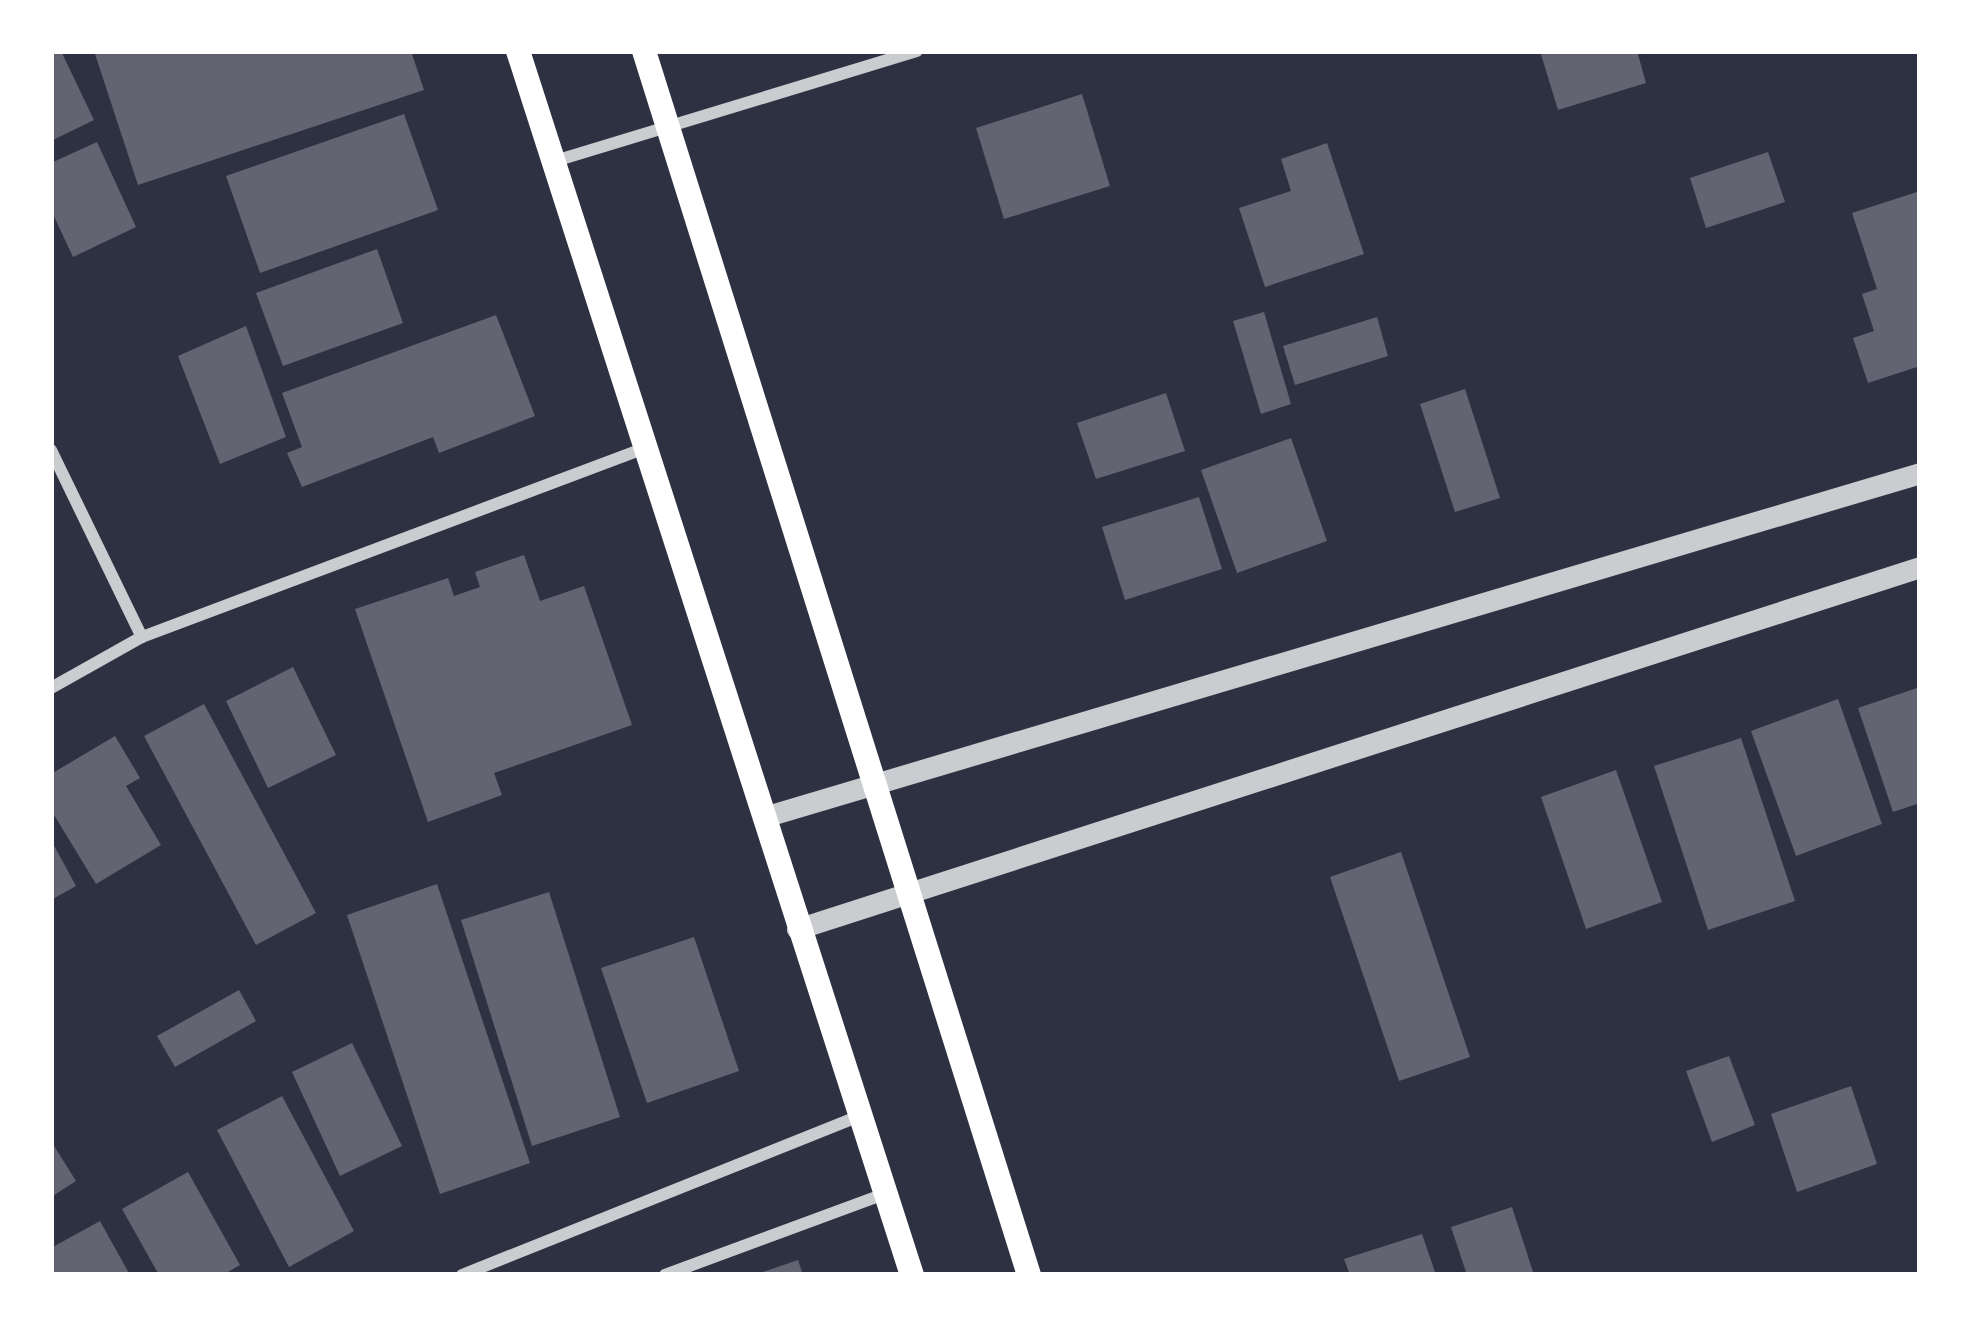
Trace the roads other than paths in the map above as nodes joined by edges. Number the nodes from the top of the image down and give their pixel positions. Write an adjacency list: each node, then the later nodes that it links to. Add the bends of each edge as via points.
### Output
1 (518, 51): 5 (main road)
2 (644, 51): 4 (main road)
3 (917, 51): 4 (street)
4 (669, 129): 5 (street); 12 (main road)
5 (555, 161): 6 (main road)
6 (646, 447): 10 (street); 13 (main road)
7 (51, 450): 10 (street)
8 (1920, 472): 12 (street)
9 (1920, 568): 14 (street)
10 (142, 637): 11 (street)
11 (51, 688)
12 (870, 784): 13 (street); 14 (main road)
13 (764, 817): 15 (main road)
14 (904, 889): 15 (street); 21 (main road)
15 (797, 929): 16 (main road)
16 (863, 1114): 17 (main road); 18 (street)
17 (886, 1193): 19 (street); 20 (main road)
18 (462, 1275)
19 (664, 1275)
20 (912, 1275)
21 (1029, 1275)

